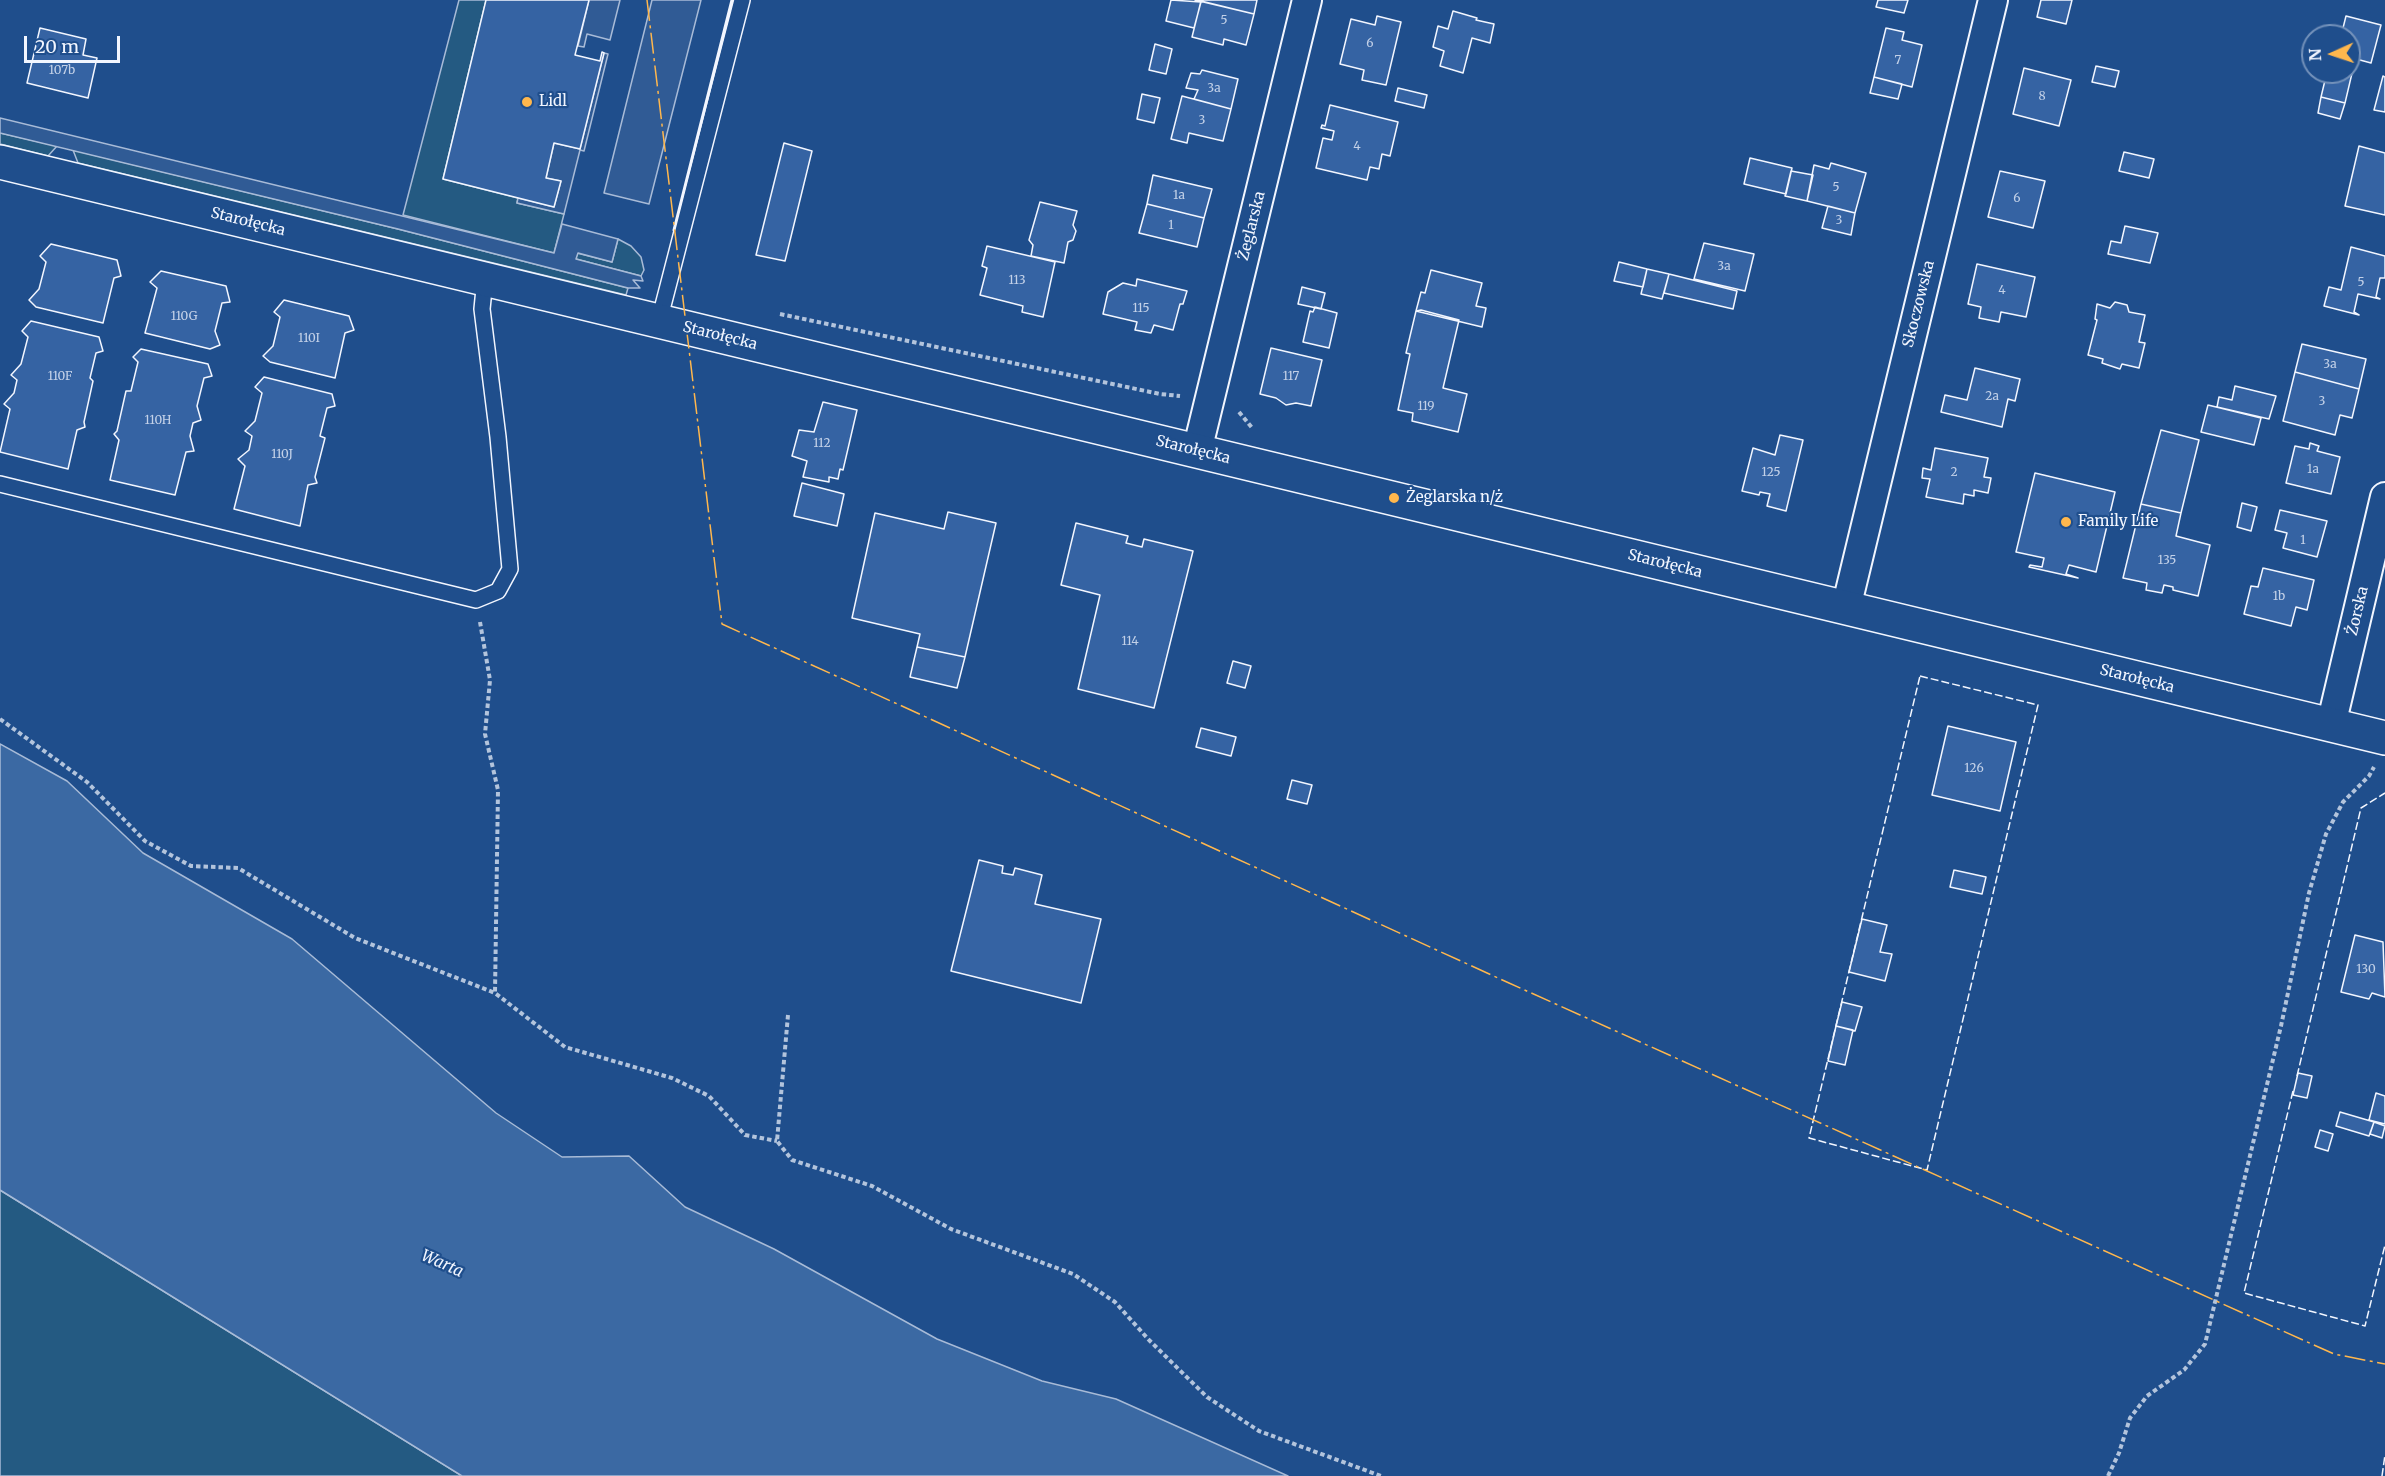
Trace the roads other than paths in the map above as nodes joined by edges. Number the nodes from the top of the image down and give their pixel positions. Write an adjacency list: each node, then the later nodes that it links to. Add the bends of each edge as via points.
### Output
1 (742, 0): 6 (lane)
2 (1307, 0): 7 (street, Żeglarska)
3 (1993, 0): 10 (street, Skoczowska)
4 (0, 162): 5 (street, Starołęcka)
5 (485, 279): 6 (street, Starołęcka); 8 (lane, via 482,309 510,569 498,591 477,600)
6 (659, 321): 7 (street, Starołęcka)
7 (1197, 451): 10 (street, Starołęcka)
8 (0, 484)
9 (2385, 497): 11 (street, Żorska)
10 (1845, 608): 11 (street, Starołęcka)
11 (2331, 725): 12 (street, Starołęcka)
12 (2384, 738)

